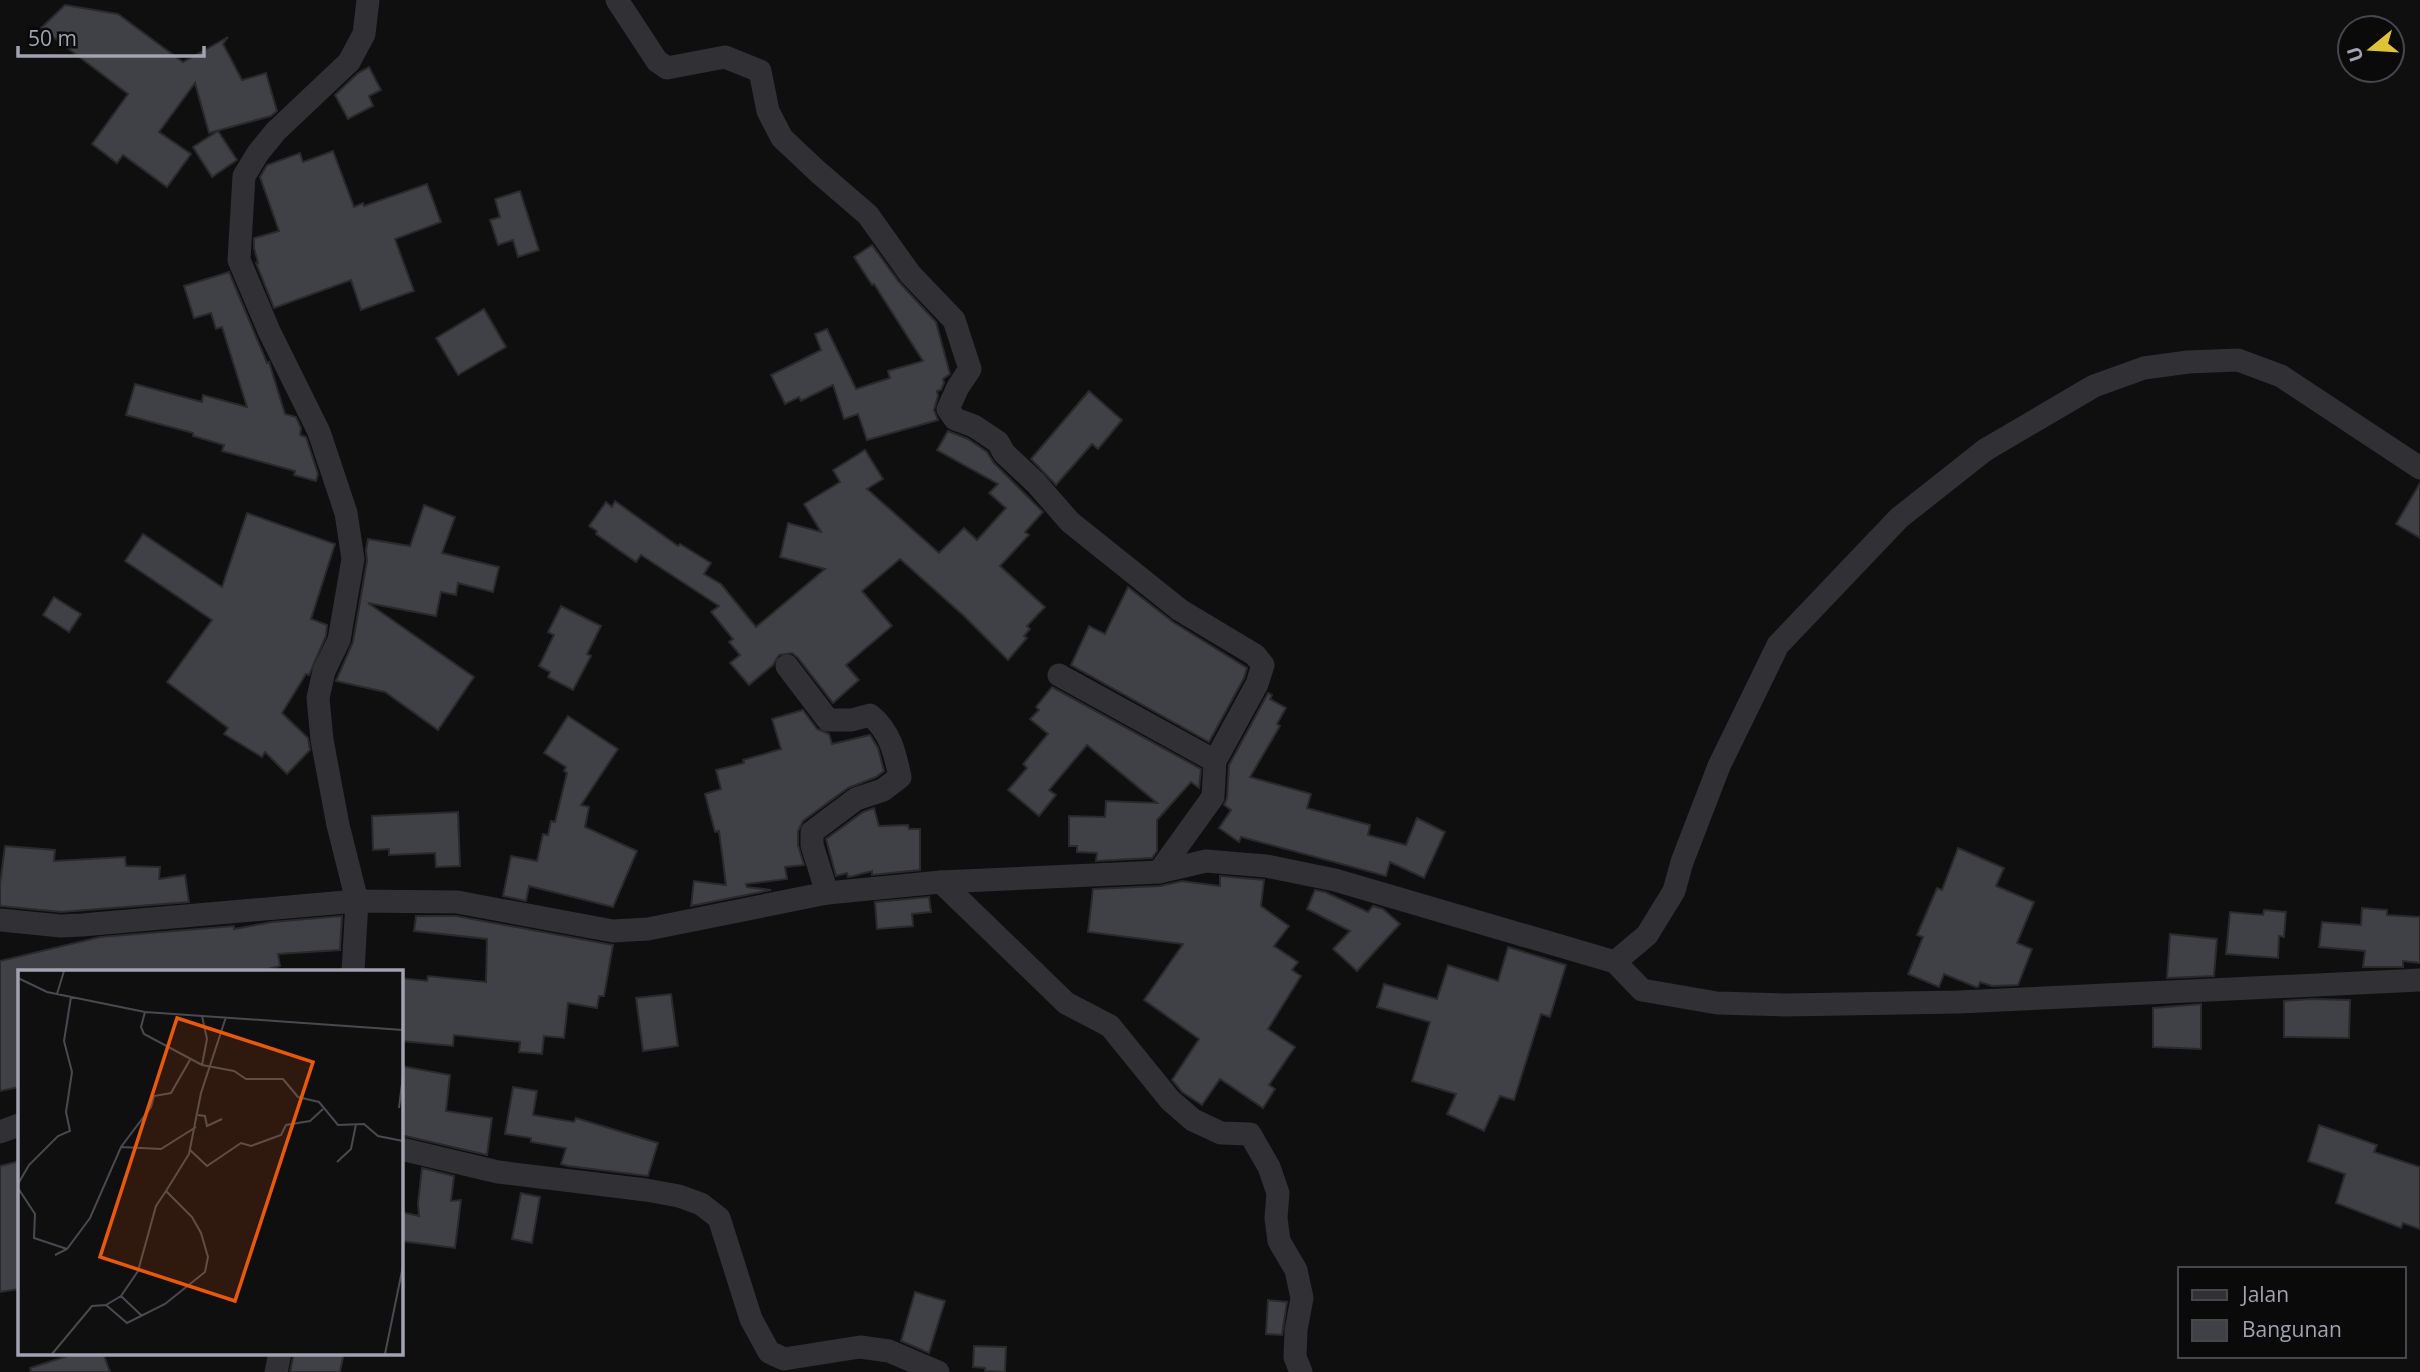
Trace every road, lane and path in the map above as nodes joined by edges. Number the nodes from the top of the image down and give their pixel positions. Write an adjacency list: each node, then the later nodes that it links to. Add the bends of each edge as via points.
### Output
1 (368, 0): 10 (street, via 364,34 349,62 276,131 244,176 239,260 268,331 320,432 346,513 353,559 339,640 324,671 318,698 321,740)
2 (617, 0): 6 (street, via 657,61 667,68 724,57 760,71 768,111 782,138 868,215 910,274 954,320 970,369 948,409 955,419 998,442 1070,522 1180,610 1255,655 1263,665)
3 (2420, 468): 12 (street, via 2281,376 2238,360 2144,368 2094,386 1985,450 1899,519 1778,645 1719,766 1674,891 1647,935)
4 (786, 666): 9 (street, via 828,720 870,715 881,724 900,777 883,790 856,799 812,832)
5 (1059, 675): 6 (street)
6 (1215, 761): 7 (street, via 1213,797)
7 (1158, 872): 8 (street); 12 (street, via 1206,861 1266,866 1335,880)
8 (941, 881): 9 (street); 21 (street, via 1066,1003 1110,1026 1170,1100 1193,1120 1221,1133 1250,1134 1278,1193 1279,1241 1296,1270 1302,1298 1295,1357)
9 (827, 892): 10 (street, via 648,929 613,931 457,902)
10 (357, 901): 11 (street, via 82,925); 13 (street)
11 (0, 920)
12 (1615, 962): 14 (street, via 1642,990 1717,1003 1786,1005 1959,1002)
13 (353, 970)
14 (2420, 980)
15 (18, 1125): 16 (street)
16 (0, 1132)
17 (402, 1149): 20 (street, via 498,1172 646,1190 701,1204 719,1218 751,1319 769,1352 785,1359 860,1347 889,1351)
18 (280, 1354): 19 (street)
19 (276, 1372)
20 (938, 1372)
21 (1301, 1372)

